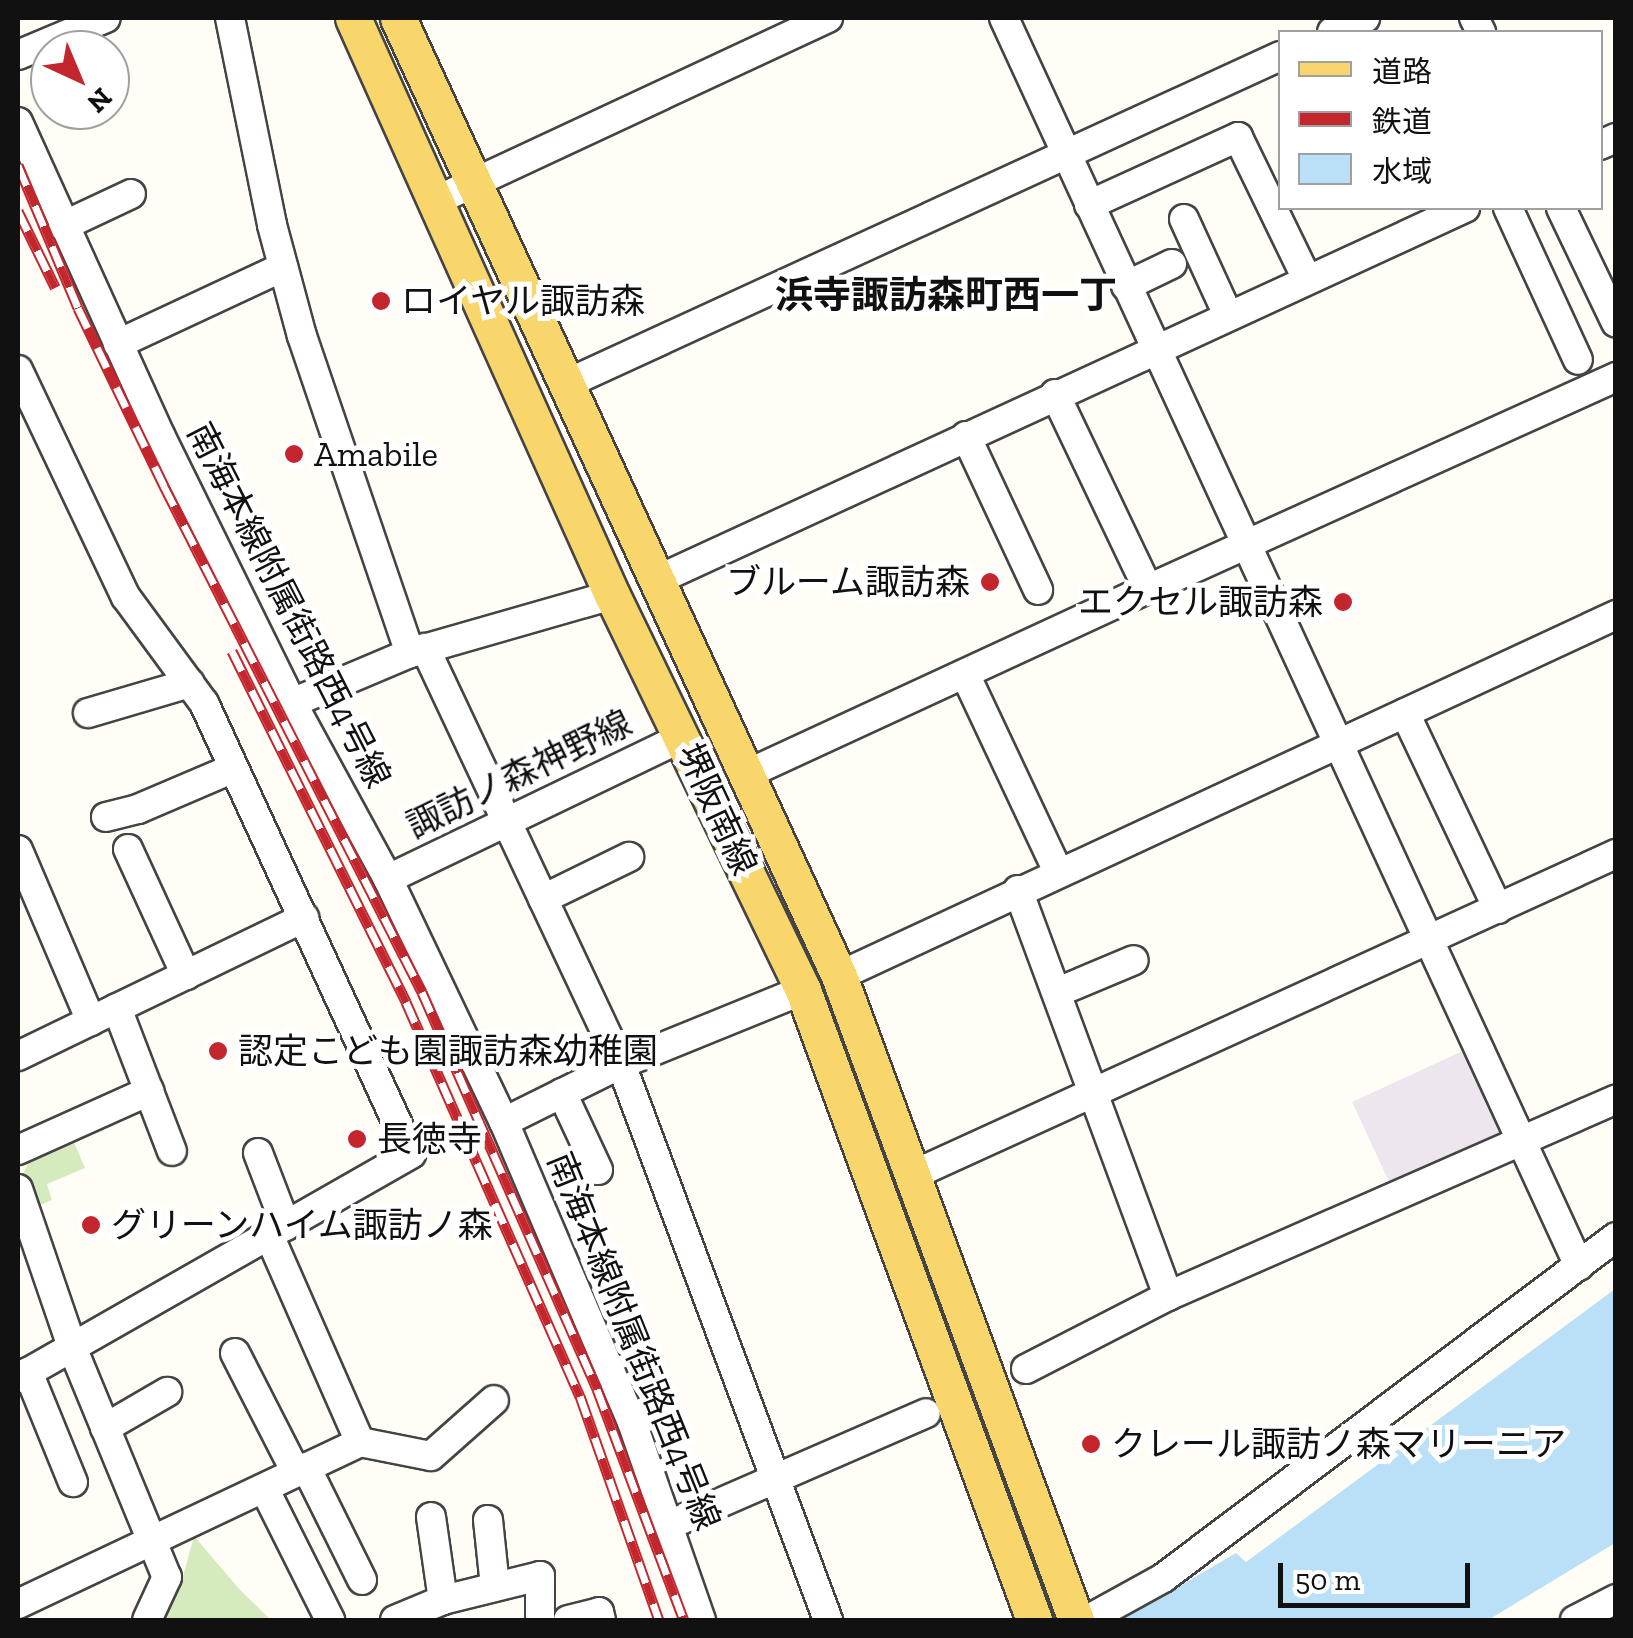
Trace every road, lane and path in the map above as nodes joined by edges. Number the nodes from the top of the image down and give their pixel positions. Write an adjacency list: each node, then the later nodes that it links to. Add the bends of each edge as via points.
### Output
1 (106, 18): 9 (street)
2 (230, 18): 23 (street)
3 (354, 18): 15 (main road, 堺阪南線)
4 (398, 18): 13 (main road, 堺阪南線)
5 (828, 18): 13 (street)
6 (1004, 18): 12 (street)
7 (1365, 18): 8 (street)
8 (1337, 30)
9 (18, 55)
10 (1278, 57): 12 (street)
11 (18, 122): 21 (street, 南海本線附属街路西4号線)
12 (1066, 153): 16 (street); 33 (street)
13 (473, 180): 15 (street); 33 (main road, 堺阪南線)
14 (131, 194): 21 (street)
15 (433, 202): 41 (main road, 堺阪南線)
16 (1089, 204): 24 (street, via 1238,137); 25 (street)
17 (1461, 210): 24 (street)
18 (1509, 210): 30 (street)
19 (1562, 210): 26 (street)
20 (1184, 219): 27 (street)
21 (62, 226): 28 (street, 南海本線附属街路西4号線)
22 (1172, 264): 25 (street)
23 (283, 267): 28 (street); 43 (street)
24 (1307, 279): 27 (street)
25 (1126, 286): 29 (street)
26 (1614, 314)
27 (1228, 315): 29 (street)
28 (118, 344): 46 (street, 南海本線附属街路西4号線)
29 (1154, 348): 34 (street); 37 (street)
30 (1578, 360)
31 (18, 370): 35 (street)
32 (1616, 377): 37 (street)
33 (566, 384): 38 (main road, 堺阪南線)
34 (1056, 394): 36 (street); 40 (street)
35 (26, 413): 45 (street, via 126,597)
36 (966, 436): 38 (street); 39 (street)
37 (1246, 548): 40 (street); 50 (street)
38 (655, 581): 52 (main road, 堺阪南線)
39 (1038, 590)
40 (1148, 590): 44 (street)
41 (612, 595): 43 (street); 49 (main road, 堺阪南線)
42 (1616, 615): 48 (street)
43 (418, 651): 46 (street); 54 (street)
44 (965, 674): 52 (street); 59 (street)
45 (190, 684): 47 (street); 51 (street)
46 (292, 702): 60 (street, 南海本線附属街路西4号線)
47 (88, 713)
48 (1405, 713): 50 (street); 63 (street)
49 (683, 737): 54 (street, 諏訪ノ森神野線); 69 (main road, 堺阪南線)
50 (1337, 745): 59 (street); 65 (street)
51 (234, 768): 53 (street); 64 (street)
52 (747, 774): 68 (main road, 堺阪南線)
53 (106, 817)
54 (506, 820): 60 (street, 諏訪ノ森神野線); 62 (street)
55 (128, 849): 67 (street)
56 (18, 850): 72 (street)
57 (629, 857): 62 (street)
58 (1614, 859): 63 (street)
59 (1058, 872): 61 (street)
60 (388, 879): 79 (street, 南海本線附属街路西4号線)
61 (1018, 890): 68 (street); 70 (street)
62 (543, 898): 74 (street)
63 (1498, 909): 65 (street)
64 (304, 918): 67 (street); 87 (street, via 411,1154)
65 (1427, 942): 76 (street); 80 (street)
66 (1134, 960): 70 (street)
67 (186, 975): 71 (street)
68 (839, 976): 85 (main road, 堺阪南線)
69 (803, 990): 74 (street); 121 (main road, 堺阪南線)
70 (1058, 992): 76 (street)
71 (117, 1008): 72 (street); 75 (street)
72 (91, 1020): 73 (street)
73 (18, 1056)
74 (621, 1064): 77 (street); 101 (street)
75 (149, 1091): 81 (street); 82 (street)
76 (1096, 1092): 85 (street); 90 (street)
77 (562, 1093): 79 (street); 84 (street)
78 (1616, 1099): 80 (street)
79 (504, 1122): 106 (street, 南海本線附属街路西4号線)
80 (1522, 1142): 89 (street); 90 (street)
81 (18, 1150)
82 (172, 1151)
83 (258, 1153): 87 (street)
84 (598, 1170)
85 (914, 1174): 122 (main road, 堺阪南線)
86 (18, 1188): 91 (street)
87 (277, 1231): 91 (street); 99 (street)
88 (1616, 1237): 89 (street)
89 (1579, 1266): 123 (street, via 1163,1578)
90 (1168, 1296): 93 (street)
91 (72, 1347): 94 (street); 98 (street)
92 (235, 1352): 100 (street)
93 (1026, 1369)
94 (23, 1375): 102 (street)
95 (167, 1392): 98 (street)
96 (494, 1400): 99 (street, via 431,1456)
97 (926, 1413): 101 (street)
98 (105, 1428): 107 (street)
99 (360, 1442): 100 (street)
100 (301, 1469): 103 (street); 108 (street)
101 (778, 1478): 106 (street); 120 (street)
102 (73, 1482)
103 (264, 1488): 107 (street); 115 (street)
104 (431, 1517): 111 (street)
105 (488, 1520): 109 (street)
106 (669, 1525): 119 (street, 南海本線附属街路西4号線)
107 (152, 1542): 112 (street); 114 (street, via 167,1577)
108 (362, 1580)
109 (495, 1587): 111 (street); 117 (street, via 540,1576)
110 (1616, 1599): 124 (street)
111 (443, 1600): 116 (street)
112 (18, 1604)
113 (600, 1616): 118 (street)
114 (147, 1620)
115 (330, 1620)
116 (395, 1620)
117 (540, 1620)
118 (568, 1620)
119 (701, 1620)
120 (828, 1620)
121 (1034, 1620)
122 (1076, 1620)
123 (1087, 1620)
124 (1575, 1620)

